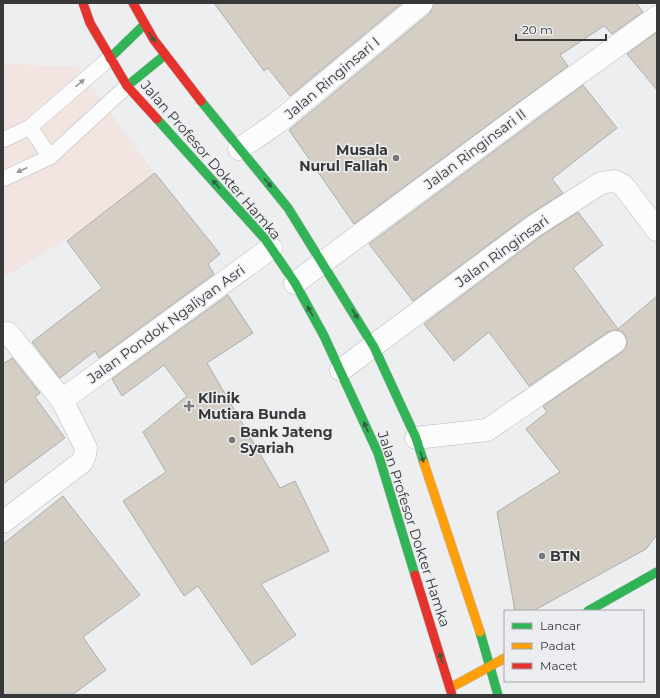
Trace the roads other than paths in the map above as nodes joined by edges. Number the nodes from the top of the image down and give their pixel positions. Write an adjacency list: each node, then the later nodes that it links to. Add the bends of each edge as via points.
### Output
1 (83, 3): 7 (main road, Jalan Profesor Dokter Hamka, via 90,23)
2 (133, 3): 5 (main road, Jalan Profesor Dokter Hamka)
3 (422, 3): 11 (street, Jalan Ringinsari I, via 277,123)
4 (657, 17): 16 (street, Jalan Ringinsari II)
5 (144, 25): 6 (main road, Jalan Profesor Dokter Hamka, one-way to 6); 7 (main road)
6 (165, 55): 8 (main road); 11 (main road, Jalan Profesor Dokter Hamka)
7 (110, 58): 8 (main road, Jalan Profesor Dokter Hamka); 9 (lane, one-way to 7)
8 (127, 86): 12 (lane); 15 (main road, Jalan Profesor Dokter Hamka, one-way to 8)
9 (30, 127): 10 (lane); 12 (lane)
10 (3, 140)
11 (239, 149): 16 (main road, Jalan Profesor Dokter Hamka, one-way to 16, via 288,208)
12 (50, 157): 13 (lane, one-way to 13)
13 (3, 179)
14 (657, 230): 20 (street, Jalan Ringinsari, via 623,185 614,181 601,183 534,226)
15 (271, 248): 17 (main road, Jalan Profesor Dokter Hamka); 22 (street, Jalan Pondok Ngaliyan Asri)
16 (323, 261): 17 (street, Jalan Ringinsari II); 20 (main road, Jalan Profesor Dokter Hamka, one-way to 20)
17 (295, 284): 21 (main road, Jalan Profesor Dokter Hamka, one-way to 17)
18 (8, 333): 22 (street)
19 (615, 342): 23 (street, via 487,430)
20 (374, 347): 21 (street, Jalan Ringinsari); 23 (main road, Jalan Profesor Dokter Hamka)
21 (341, 370): 29 (main road, Jalan Profesor Dokter Hamka, one-way to 21, via 378,453)
22 (62, 400): 24 (street, via 86,448 82,462)
23 (416, 438): 28 (main road, Jalan Profesor Dokter Hamka, one-way to 28)
24 (3, 522)
25 (657, 572): 26 (main road)
26 (590, 610)
27 (504, 659): 28 (main road)
28 (491, 666): 29 (main road); 30 (main road, Jalan Profesor Dokter Hamka)
29 (451, 691)
30 (498, 695)

